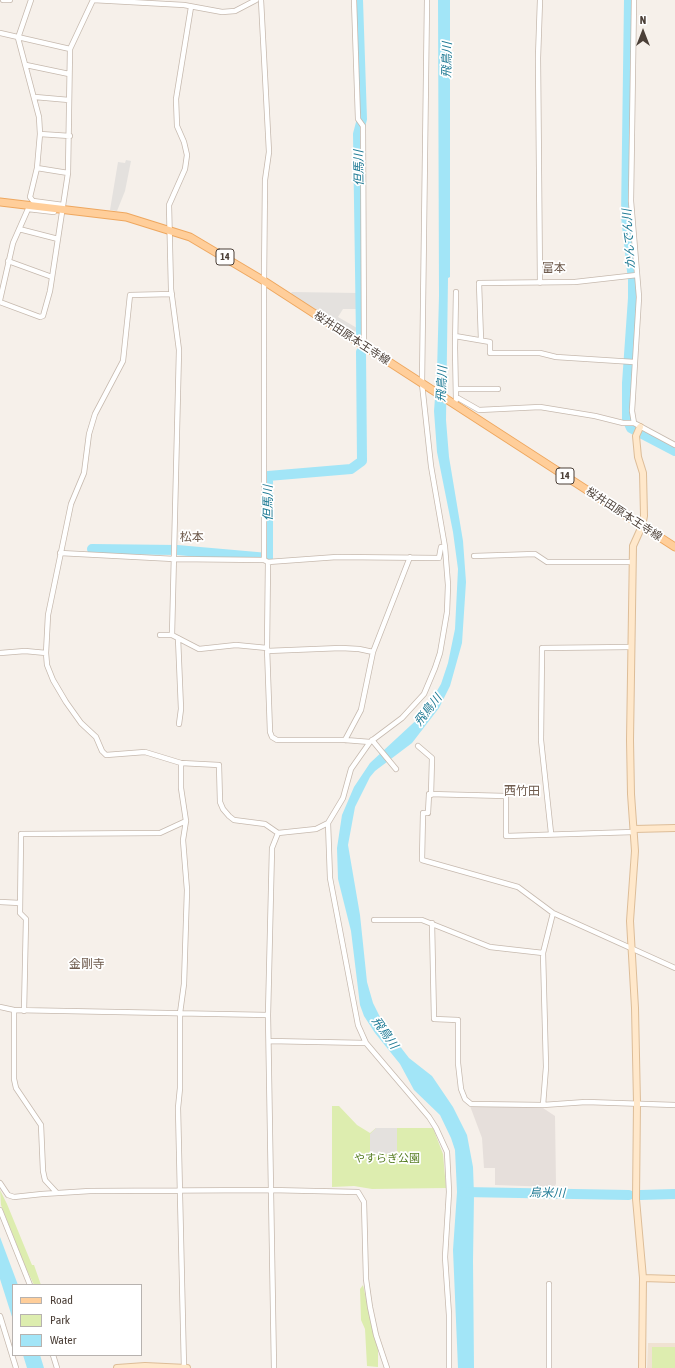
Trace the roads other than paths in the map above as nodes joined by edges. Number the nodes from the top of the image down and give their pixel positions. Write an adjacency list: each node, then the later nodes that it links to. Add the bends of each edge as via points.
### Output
1 (3, 0): 2 (street)
2 (10, 0)
3 (31, 0): 12 (street)
4 (256, 0): 10 (street, via 235,11 217,12)
5 (261, 0): 30 (street, via 269,152)
6 (354, 0): 37 (street, via 358,120 363,126)
7 (426, 0): 39 (street)
8 (540, 0): 31 (street)
9 (634, 0): 28 (street, via 632,201)
10 (191, 7): 13 (street, via 93,0); 25 (street, via 176,99 177,126 186,154 185,169 171,199)
11 (0, 33): 12 (street)
12 (18, 38): 13 (street); 14 (street)
13 (70, 49): 15 (street)
14 (26, 65): 15 (street); 16 (street)
15 (69, 74): 17 (street)
16 (35, 97): 17 (street); 18 (street)
17 (70, 100): 19 (street)
18 (40, 134): 19 (street); 20 (street)
19 (70, 136): 21 (street)
20 (37, 168): 21 (street); 23 (street, via 30,197 33,201)
21 (68, 172): 23 (street)
22 (0, 202): 23 (main road, 桜井田原本王寺線 / 14)
23 (63, 207): 24 (street, via 58,212 28,209); 25 (main road, 桜井田原本王寺線 / 14, via 126,217); 26 (street)
24 (19, 229): 26 (street); 27 (street)
25 (169, 230): 30 (main road, 桜井田原本王寺線 / 14, via 190,238); 33 (street)
26 (58, 239): 29 (street)
27 (8, 261): 29 (street); 34 (street)
28 (637, 276): 31 (street); 38 (street, via 639,297)
29 (52, 277): 34 (street, via 43,316)
30 (264, 281): 37 (main road, 桜井田原本王寺線 / 14); 53 (street)
31 (540, 283): 36 (street, via 479,283)
32 (456, 292): 35 (street)
33 (172, 294): 49 (street, via 130,295 123,361 95,414 89,434 86,462 71,504); 52 (street, via 179,350)
34 (0, 301)
35 (455, 336): 36 (street); 40 (street)
36 (481, 340): 38 (street, via 490,342 490,353 540,353 556,357)
37 (364, 347): 39 (main road, 桜井田原本王寺線 / 14)
38 (634, 362): 43 (street)
39 (422, 384): 42 (main road, 桜井田原本王寺線 / 14); 47 (street, via 431,466)
40 (456, 389): 41 (street); 42 (street)
41 (498, 389)
42 (456, 403): 43 (street, via 479,410 540,407 623,423); 46 (main road, 桜井田原本王寺線 / 14)
43 (634, 422): 44 (street)
44 (640, 427): 45 (street); 46 (street, via 636,436 643,473)
45 (675, 445)
46 (642, 526): 48 (main road, 桜井田原本王寺線 / 14); 54 (street, via 632,546)
47 (444, 547): 51 (street, via 441,547 439,558); 65 (street, via 448,585 447,612 435,668 424,694 415,706)
48 (675, 547)
49 (60, 553): 52 (street); 62 (street, via 48,615)
50 (474, 556): 54 (street, via 536,554 547,562)
51 (410, 557): 53 (street, via 337,556); 60 (street)
52 (174, 559): 53 (street); 56 (street)
53 (266, 561): 59 (street)
54 (632, 562): 58 (street)
55 (160, 635): 56 (street)
56 (172, 635): 57 (street)
57 (178, 638): 59 (street, via 199,649 236,645); 63 (street, via 181,709)
58 (631, 647): 73 (street, via 630,794); 75 (street, via 542,648 541,740)
59 (267, 650): 60 (street, via 341,648); 64 (street, via 272,737 277,740)
60 (373, 652): 64 (street, via 361,710)
61 (0, 653): 62 (street)
62 (46, 653): 67 (street, via 47,665 56,685 81,723 96,737 102,751 106,754 145,752)
63 (179, 724)
64 (345, 740): 65 (street)
65 (371, 741): 68 (street); 71 (street, via 351,769 342,798)
66 (418, 746): 69 (street, via 432,758)
67 (181, 763): 70 (street, via 181,788); 74 (street, via 219,765 220,802 229,816 234,820 265,824)
68 (395, 768)
69 (431, 795): 75 (street, via 506,796 506,836); 78 (street, via 429,794 428,813 423,813 422,860 518,886)
70 (186, 821): 77 (street, via 160,833 21,834); 87 (street, via 183,840 187,890 184,984)
71 (328, 823): 74 (street, via 316,829); 90 (street, via 330,878 352,1000 358,1025)
72 (675, 828): 73 (street)
73 (634, 830): 75 (street); 81 (street)
74 (278, 833): 88 (street, via 272,848)
75 (551, 834)
76 (0, 902): 77 (street)
77 (20, 903): 86 (street, via 20,913 26,919)
78 (553, 913): 81 (street); 82 (street)
79 (374, 920): 80 (street, via 422,920)
80 (432, 923): 82 (street, via 490,948); 92 (street, via 434,1019 458,1020 458,1063 461,1089 465,1099 474,1104)
81 (631, 948): 83 (street); 91 (street)
82 (543, 953): 92 (street, via 546,1067)
83 (675, 968)
84 (0, 1006): 85 (street)
85 (14, 1010): 86 (street); 97 (street, via 15,1084 41,1125 45,1180)
86 (24, 1011): 87 (street)
87 (180, 1013): 88 (street); 96 (street)
88 (268, 1015): 89 (street)
89 (269, 1041): 90 (street); 95 (street)
90 (366, 1043): 114 (street, via 429,1117 446,1152 449,1192 445,1257)
91 (637, 1102): 92 (street); 93 (street); 99 (street, via 636,1199)
92 (543, 1105)
93 (675, 1105)
94 (0, 1183): 97 (street, via 11,1197)
95 (270, 1190): 96 (street); 112 (street); 113 (street, via 355,1192 362,1196 370,1307)
96 (180, 1191): 97 (street); 110 (street)
97 (57, 1193)
98 (0, 1210): 101 (street)
99 (643, 1278): 100 (street); 116 (street)
100 (675, 1278)
101 (30, 1284)
102 (549, 1284): 115 (street)
103 (0, 1316): 104 (street)
104 (12, 1355)
105 (12, 1356): 107 (street)
106 (53, 1356): 108 (street)
107 (16, 1368)
108 (57, 1368)
109 (117, 1368): 110 (street)
110 (184, 1368): 111 (street)
111 (187, 1368)
112 (274, 1368)
113 (387, 1368)
114 (449, 1368)
115 (549, 1368)
116 (642, 1368)

